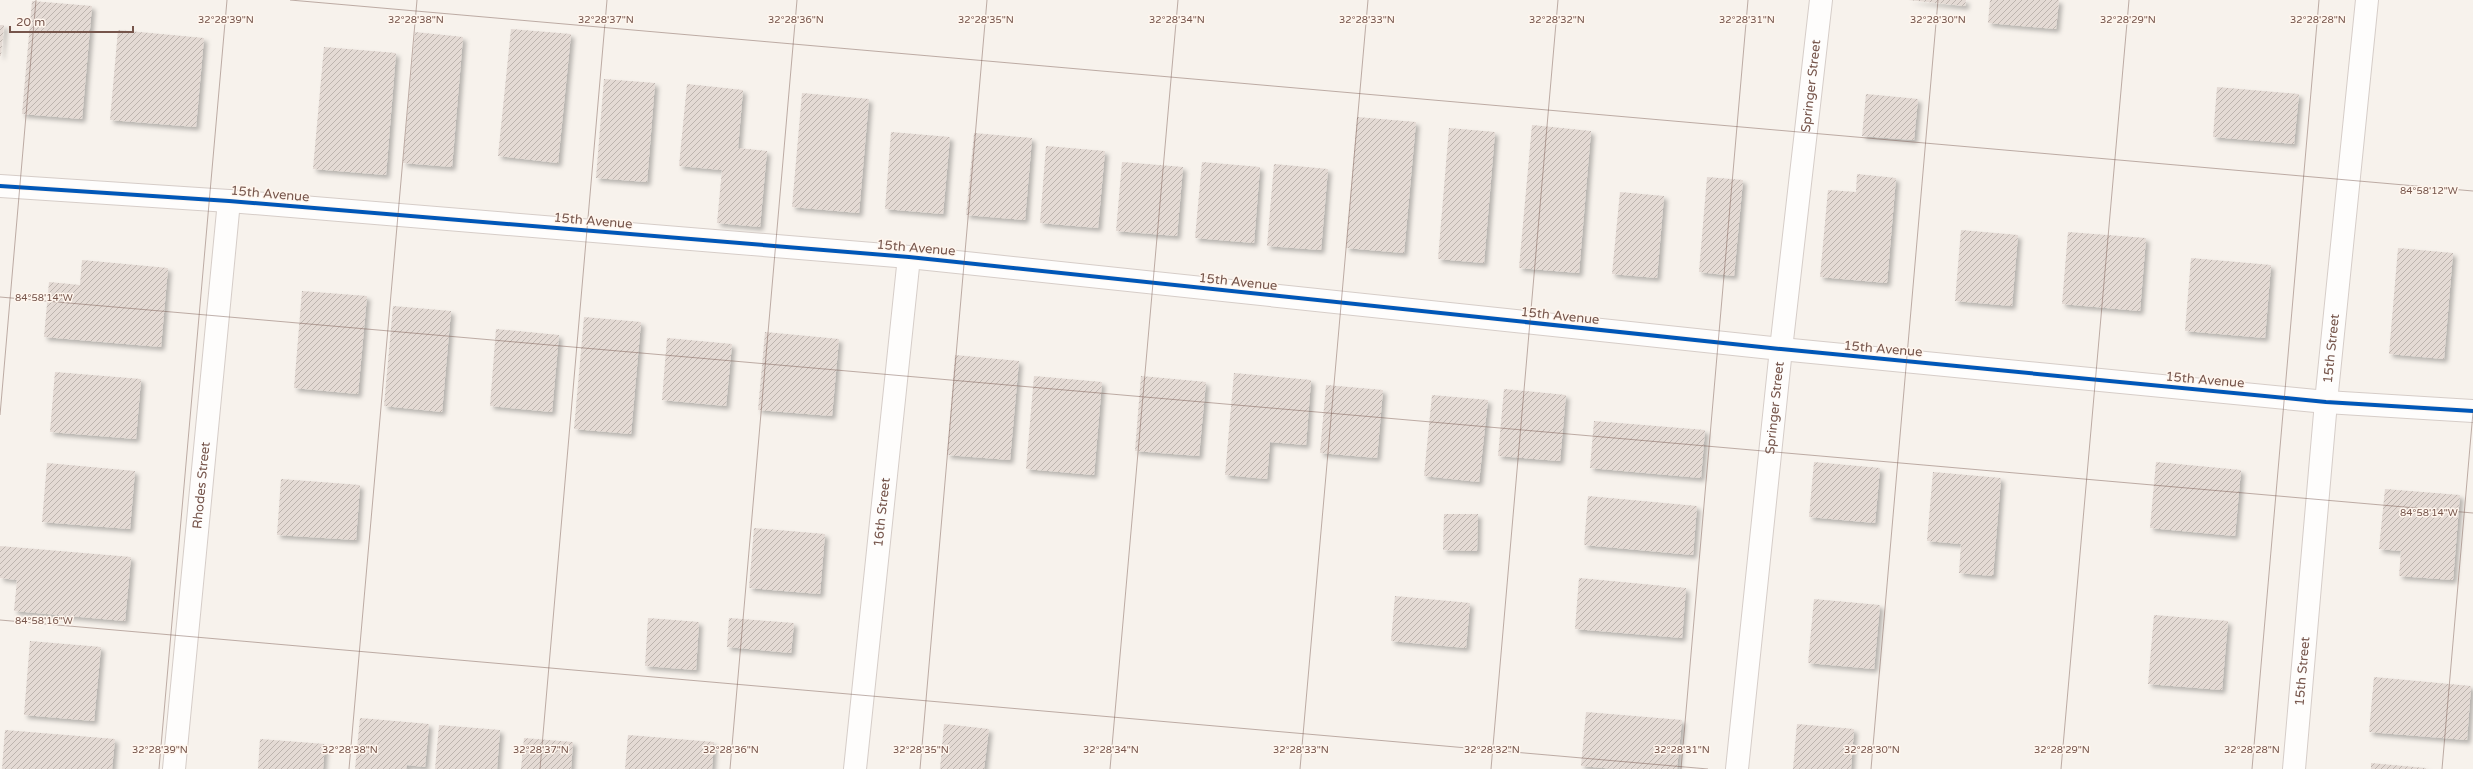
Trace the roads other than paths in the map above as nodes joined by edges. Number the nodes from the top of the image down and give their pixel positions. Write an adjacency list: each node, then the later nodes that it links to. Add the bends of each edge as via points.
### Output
1 (1821, 0): 6 (street, Springer Street)
2 (2367, 0): 7 (street, 15th Street)
3 (0, 186): 4 (street, 15th Avenue)
4 (229, 201): 5 (street, 15th Avenue); 9 (street, Rhodes Street)
5 (909, 257): 6 (street, 15th Avenue); 10 (street, 16th Street)
6 (1781, 349): 7 (street, 15th Avenue); 11 (street, Springer Street)
7 (2326, 402): 8 (street, 15th Avenue); 12 (street, 15th Street)
8 (2473, 411)
9 (174, 769)
10 (855, 769)
11 (1737, 769)
12 (2294, 769)

